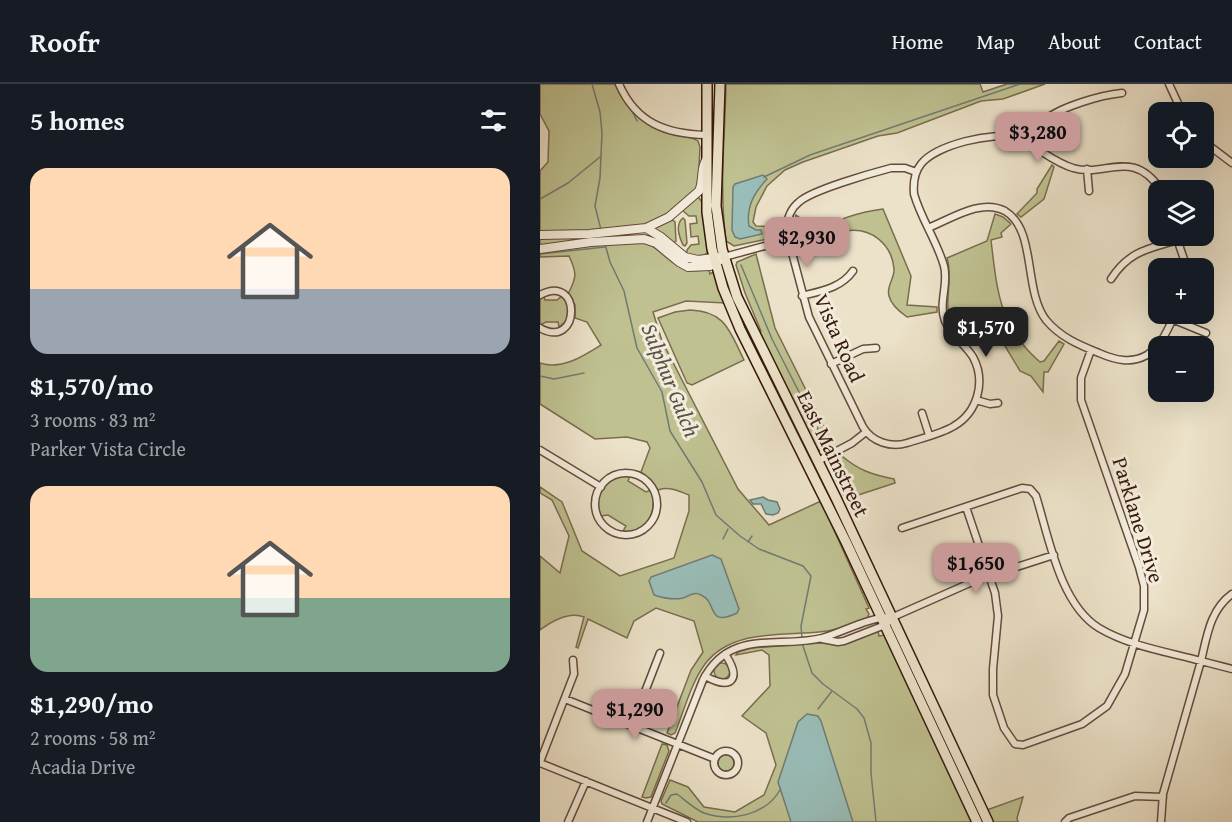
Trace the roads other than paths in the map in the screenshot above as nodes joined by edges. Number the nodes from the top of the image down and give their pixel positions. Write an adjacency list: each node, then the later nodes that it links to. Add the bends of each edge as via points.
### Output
1 (619, 84): 7 (street, via 631,105 650,122 676,133)
2 (707, 84): 7 (main road, East Mainstreet)
3 (720, 84): 26 (main road, East Mainstreet)
4 (1170, 84): 6 (street)
5 (1122, 93): 8 (street, via 1052,115 1040,125)
6 (1178, 102)
7 (706, 135): 10 (main road, East Mainstreet)
8 (1029, 144): 13 (street, via 1068,167); 14 (street, via 1007,136 978,138 932,154)
9 (1214, 149): 11 (street)
10 (706, 160): 18 (street, via 699,191 669,217); 26 (main road, East Mainstreet, via 707,212)
11 (1232, 163)
12 (1148, 168): 15 (street)
13 (1087, 170): 15 (street, via 1122,166); 17 (street)
14 (916, 172): 19 (street, via 914,194); 23 (street, Vista Road, via 891,168 807,196 789,215)
15 (1144, 174): 16 (street)
16 (1150, 180)
17 (1089, 191)
18 (646, 228): 21 (street); 26 (street, via 685,257)
19 (928, 228): 36 (street, via 980,207 1006,212 1022,231 1033,294 1042,314 1062,335); 38 (street, via 945,270 944,319 978,369)
20 (540, 235): 22 (street)
21 (616, 236): 22 (street); 26 (street, via 656,243 688,267)
22 (590, 238): 25 (street)
23 (787, 240): 26 (street); 30 (street, Vista Road)
24 (1156, 246): 28 (street, via 1132,255)
25 (540, 249)
26 (718, 259): 44 (main road, East Mainstreet); 52 (main road, East Mainstreet, via 733,313)
27 (853, 271): 30 (street, via 837,285)
28 (1111, 279)
29 (540, 295): 33 (street, via 552,291 562,294 570,301 572,311 570,322 562,329 552,332)
30 (802, 296): 37 (street, Vista Road)
31 (1169, 324): 36 (street, via 1160,344 1142,357 1119,360)
32 (1189, 324): 34 (street)
33 (540, 328)
34 (1206, 333)
35 (876, 348): 37 (street, via 863,348)
36 (1091, 350): 53 (street, Parklane Drive, via 1080,394 1142,577 1144,610)
37 (831, 364): 41 (street, Vista Road)
38 (976, 400): 39 (street); 42 (street, via 959,422)
39 (998, 403)
40 (922, 413): 42 (street)
41 (866, 432): 42 (street, via 893,445); 44 (street)
42 (929, 435)
43 (540, 450): 45 (street)
44 (818, 461): 51 (main road, East Mainstreet)
45 (600, 487): 45 (street, via 597,511 611,530 635,533 652,521 656,496 643,478 618,474)
46 (966, 507): 47 (street); 48 (street, via 1022,488 1030,489 1036,496); 49 (street, Parklane Drive)
47 (902, 528)
48 (1054, 555): 49 (street); 53 (street, via 1071,597 1084,614 1099,627)
49 (989, 576): 51 (street); 53 (street, Parklane Drive, via 998,616 993,695 1004,728 1015,744 1023,745 1073,728 1100,713 1122,682)
50 (1232, 594): 57 (street, via 1215,612)
51 (893, 617): 52 (street); 73 (main road, East Mainstreet)
52 (883, 621): 55 (street, via 820,638 749,644); 72 (main road, East Mainstreet)
53 (1135, 643): 57 (street)
54 (660, 653): 61 (street)
55 (725, 654): 59 (street); 59 (street, via 734,666 732,678 724,683)
56 (573, 660): 60 (street, via 574,674)
57 (1201, 661): 58 (street); 66 (street)
58 (1232, 669)
59 (705, 676): 62 (street)
60 (565, 699): 61 (street); 64 (street)
61 (632, 725): 62 (street)
62 (678, 744): 63 (street); 67 (street)
63 (715, 759): 63 (street, via 716,770 724,775 732,774 738,767 737,756 730,751 720,752)
64 (540, 762): 65 (street)
65 (586, 781): 67 (street); 69 (street)
66 (1163, 797): 68 (street, via 1135,796); 74 (street)
67 (652, 807): 70 (street); 71 (street)
68 (1062, 821)
69 (568, 822)
70 (647, 822)
71 (687, 822)
72 (977, 822)
73 (988, 822)
74 (1161, 822)

